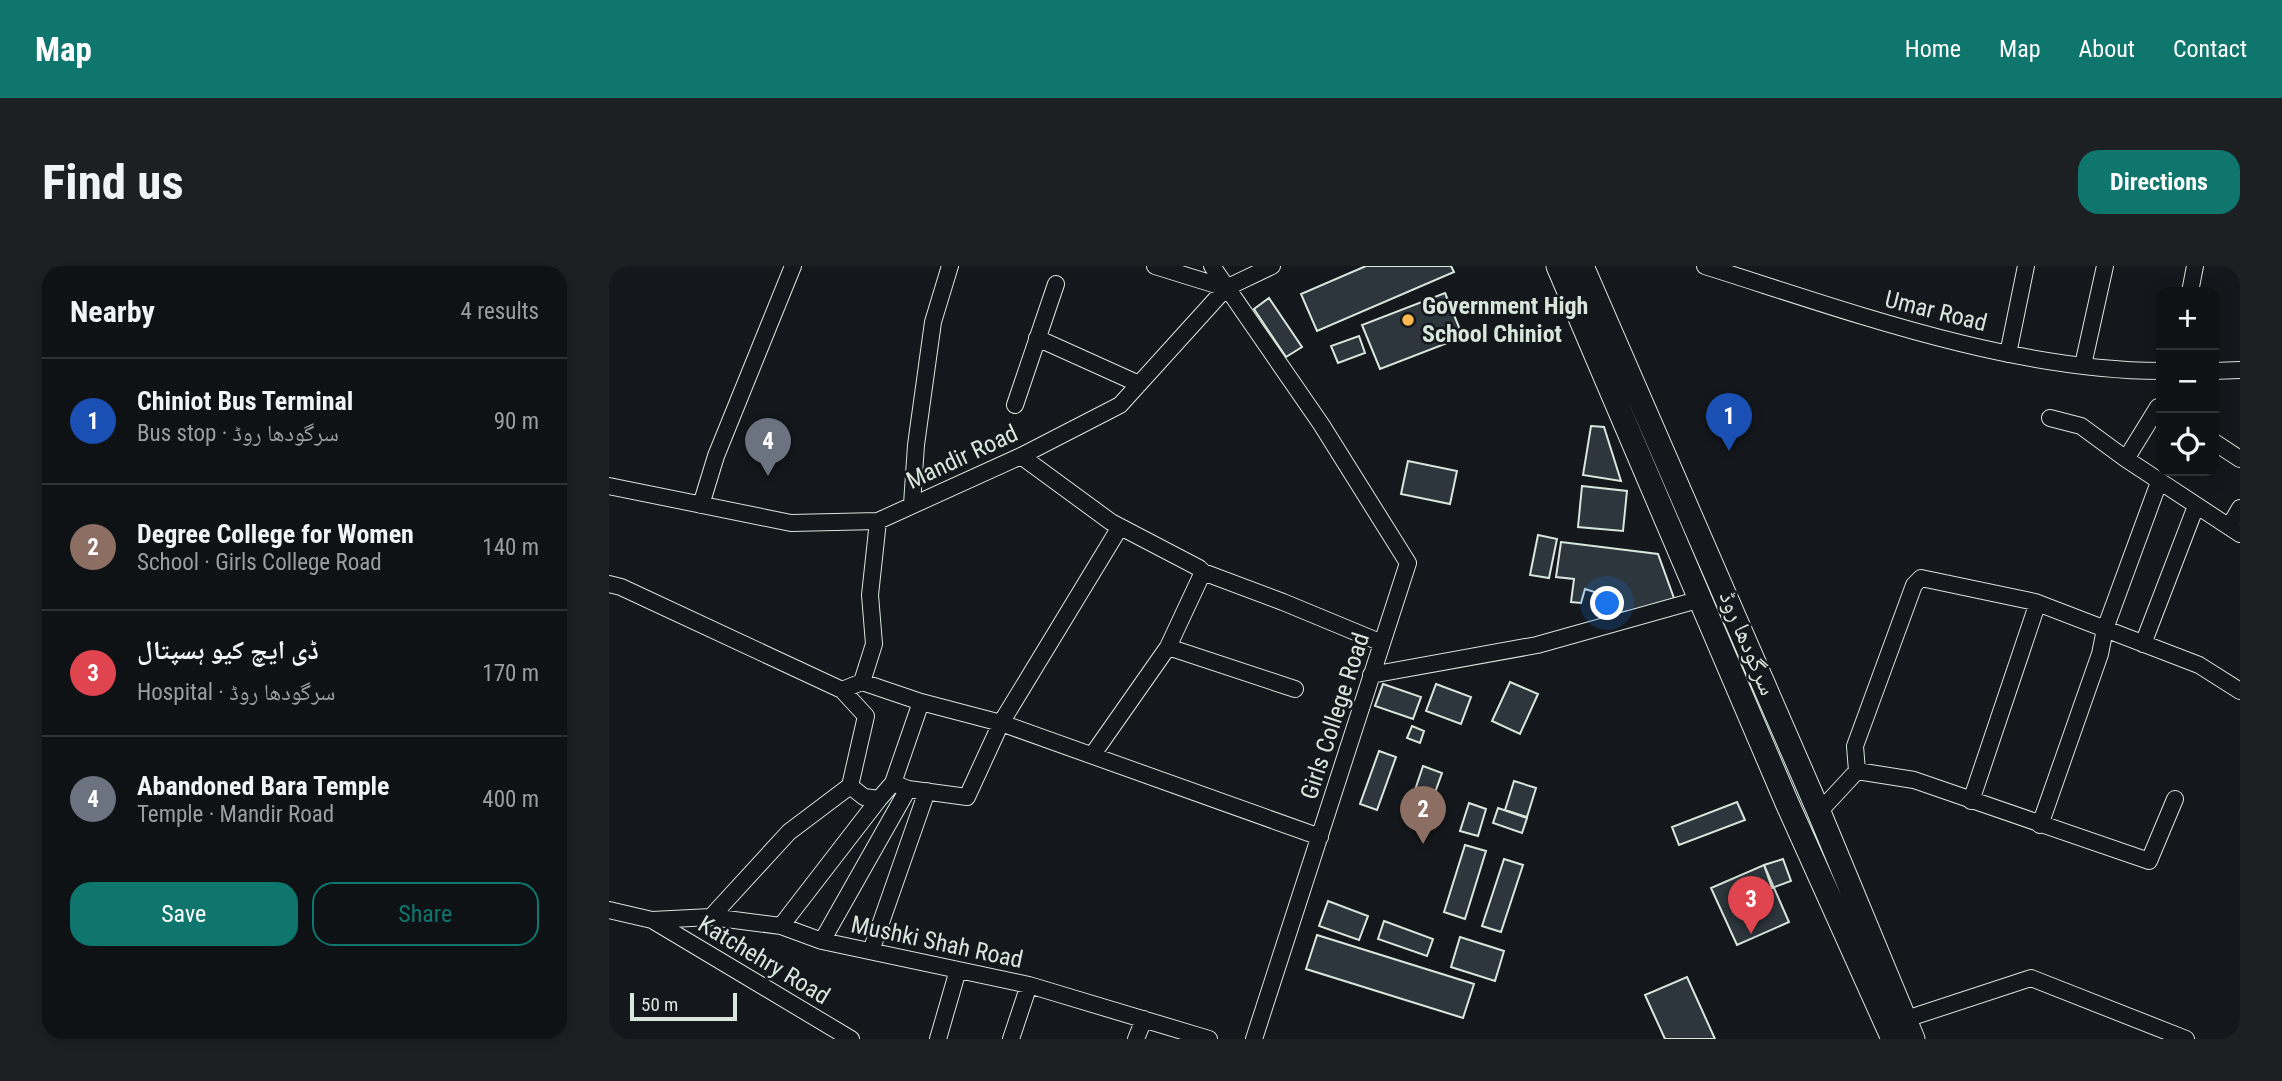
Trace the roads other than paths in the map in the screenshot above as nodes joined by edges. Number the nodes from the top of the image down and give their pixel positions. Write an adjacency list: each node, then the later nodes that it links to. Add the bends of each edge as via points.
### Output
1 (793, 266): 33 (street, via 716,456)
2 (950, 266): 32 (street, via 933,322)
3 (1155, 266): 14 (street)
4 (1212, 266): 14 (street)
5 (1272, 266): 14 (street, Mandir Road)
6 (1558, 266): 17 (highway, سرگودھا روڈ)
7 (1582, 266): 17 (highway, سرگودھا روڈ)
8 (1705, 266): 16 (street, Umar Road, via 1900,329)
9 (2026, 266): 16 (street)
10 (2105, 266): 18 (street)
11 (2195, 266): 13 (street)
12 (1056, 284): 15 (street)
13 (2191, 287)
14 (1226, 288): 22 (street, Mandir Road); 45 (street, Girls College Road, via 1321,424 1408,563)
15 (1037, 338): 22 (street); 23 (street)
16 (2008, 354): 18 (street, Umar Road)
17 (1612, 363): 34 (highway, سرگودھا روڈ)
18 (2083, 365): 20 (street, Umar Road)
19 (2240, 370): 21 (street)
20 (2156, 371)
21 (2219, 371)
22 (1139, 384): 27 (street, Mandir Road, via 1121,405)
23 (1015, 405)
24 (2156, 412): 29 (street)
25 (2050, 418): 29 (street, via 2081,426)
26 (2219, 445): 28 (street)
27 (1021, 456): 32 (street, Mandir Road); 38 (street)
28 (2240, 459)
29 (2126, 460): 30 (street)
30 (2159, 482): 35 (street); 44 (street)
31 (609, 486): 33 (street, Mandir Road)
32 (912, 504): 37 (street, Mandir Road)
33 (701, 505): 37 (street, Mandir Road, via 791,523)
34 (1673, 505): 42 (highway, سرگودھا روڈ); 64 (highway, سرگودھا روڈ)
35 (2196, 506): 39 (street); 46 (street)
36 (2240, 508): 39 (street)
37 (878, 521): 49 (street, via 870,596 874,643)
38 (1120, 527): 40 (street); 54 (street)
39 (2235, 531)
40 (1203, 572): 45 (street); 47 (street)
41 (609, 584): 51 (street)
42 (1701, 599): 48 (street, via 1537,645); 65 (highway, سرگودھا روڈ)
43 (2036, 608): 63 (street)
44 (2105, 629): 46 (street); 56 (street, via 2035,602 1921,578 1914,585 1855,746); 66 (street)
45 (1382, 643): 48 (street, Girls College Road)
46 (2143, 643): 52 (street, via 2199,665)
47 (1168, 647): 50 (street); 55 (street)
48 (1371, 675): 67 (street, Girls College Road)
49 (862, 682): 51 (street); 53 (street)
50 (1295, 689)
51 (842, 690): 58 (street, via 866,716)
52 (2240, 691)
53 (921, 702): 54 (street); 57 (street)
54 (1001, 723): 55 (street); 60 (street, via 967,797)
55 (1093, 754): 67 (street)
56 (1857, 771): 63 (street, via 1914,780); 64 (street)
57 (893, 783): 59 (street); 61 (street)
58 (850, 786): 61 (street, via 864,797); 69 (street, via 789,832)
59 (908, 789): 60 (street); 72 (street)
60 (927, 791): 73 (street)
61 (879, 799): 71 (street)
62 (2175, 799): 66 (street, via 2149,862)
63 (1972, 801): 66 (street)
64 (1814, 802): 65 (highway); 77 (highway, سرگودھا روڈ)
65 (1787, 803): 84 (highway, سرگودھا روڈ)
66 (2040, 825)
67 (1320, 837): 83 (street, Girls College Road)
68 (609, 909): 70 (street)
69 (711, 917): 70 (street, Mushki Shah Road); 71 (street, Mushki Shah Road)
70 (652, 920): 78 (street, Katchehry Road)
71 (781, 926): 72 (street, Mushki Shah Road)
72 (822, 941): 73 (street, Mushki Shah Road)
73 (871, 951): 74 (street, Mushki Shah Road)
74 (958, 970): 75 (street, Mushki Shah Road); 79 (street)
75 (1029, 985): 76 (street, Mushki Shah Road); 80 (street)
76 (1144, 1019): 81 (street); 82 (street, Mushki Shah Road)
77 (1910, 1029): 85 (street, via 2031,978)
78 (851, 1039)
79 (938, 1039)
80 (1011, 1039)
81 (1136, 1039)
82 (1209, 1039)
83 (1254, 1039)
84 (1893, 1039)
85 (2186, 1039)

